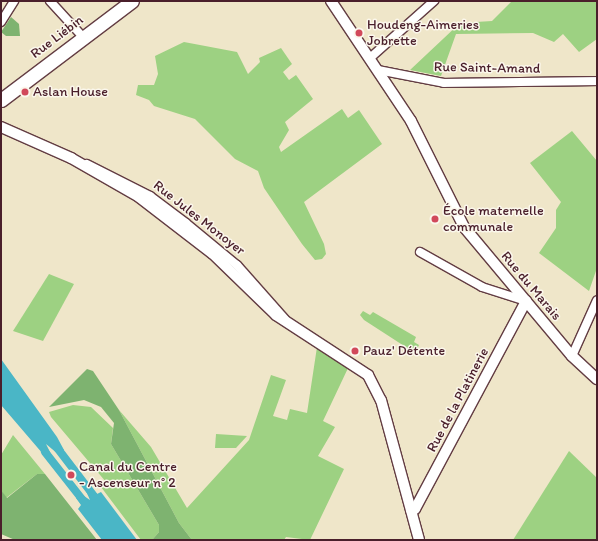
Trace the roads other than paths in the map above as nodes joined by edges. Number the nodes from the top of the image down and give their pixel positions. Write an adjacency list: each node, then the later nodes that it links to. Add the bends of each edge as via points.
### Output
1 (13, 1): 6 (street)
2 (50, 1): 7 (street)
3 (132, 1): 7 (main road, Rue Liébin)
4 (331, 1): 8 (street, Rue du Marais)
5 (434, 1): 8 (street)
6 (1, 22)
7 (83, 37): 11 (main road, Rue Liébin)
8 (370, 58): 9 (street, Rue du Marais)
9 (378, 70): 10 (street, Rue Saint-Amand, via 444,83); 15 (street, Rue du Marais, via 412,121 464,227)
10 (597, 81)
11 (1, 100)
12 (1, 127): 18 (street, Rue Jules Monoyer, via 71,158 166,216 291,326 351,361 376,386)
13 (420, 252): 15 (street, via 482,287)
14 (597, 300): 16 (street)
15 (526, 301): 16 (street, Rue du Marais); 18 (street, Rue de la Platinerie, via 415,509)
16 (572, 356): 17 (street, Rue du Marais)
17 (597, 379)
18 (409, 506): 19 (street, Rue Jules Monoyer)
19 (419, 540)

